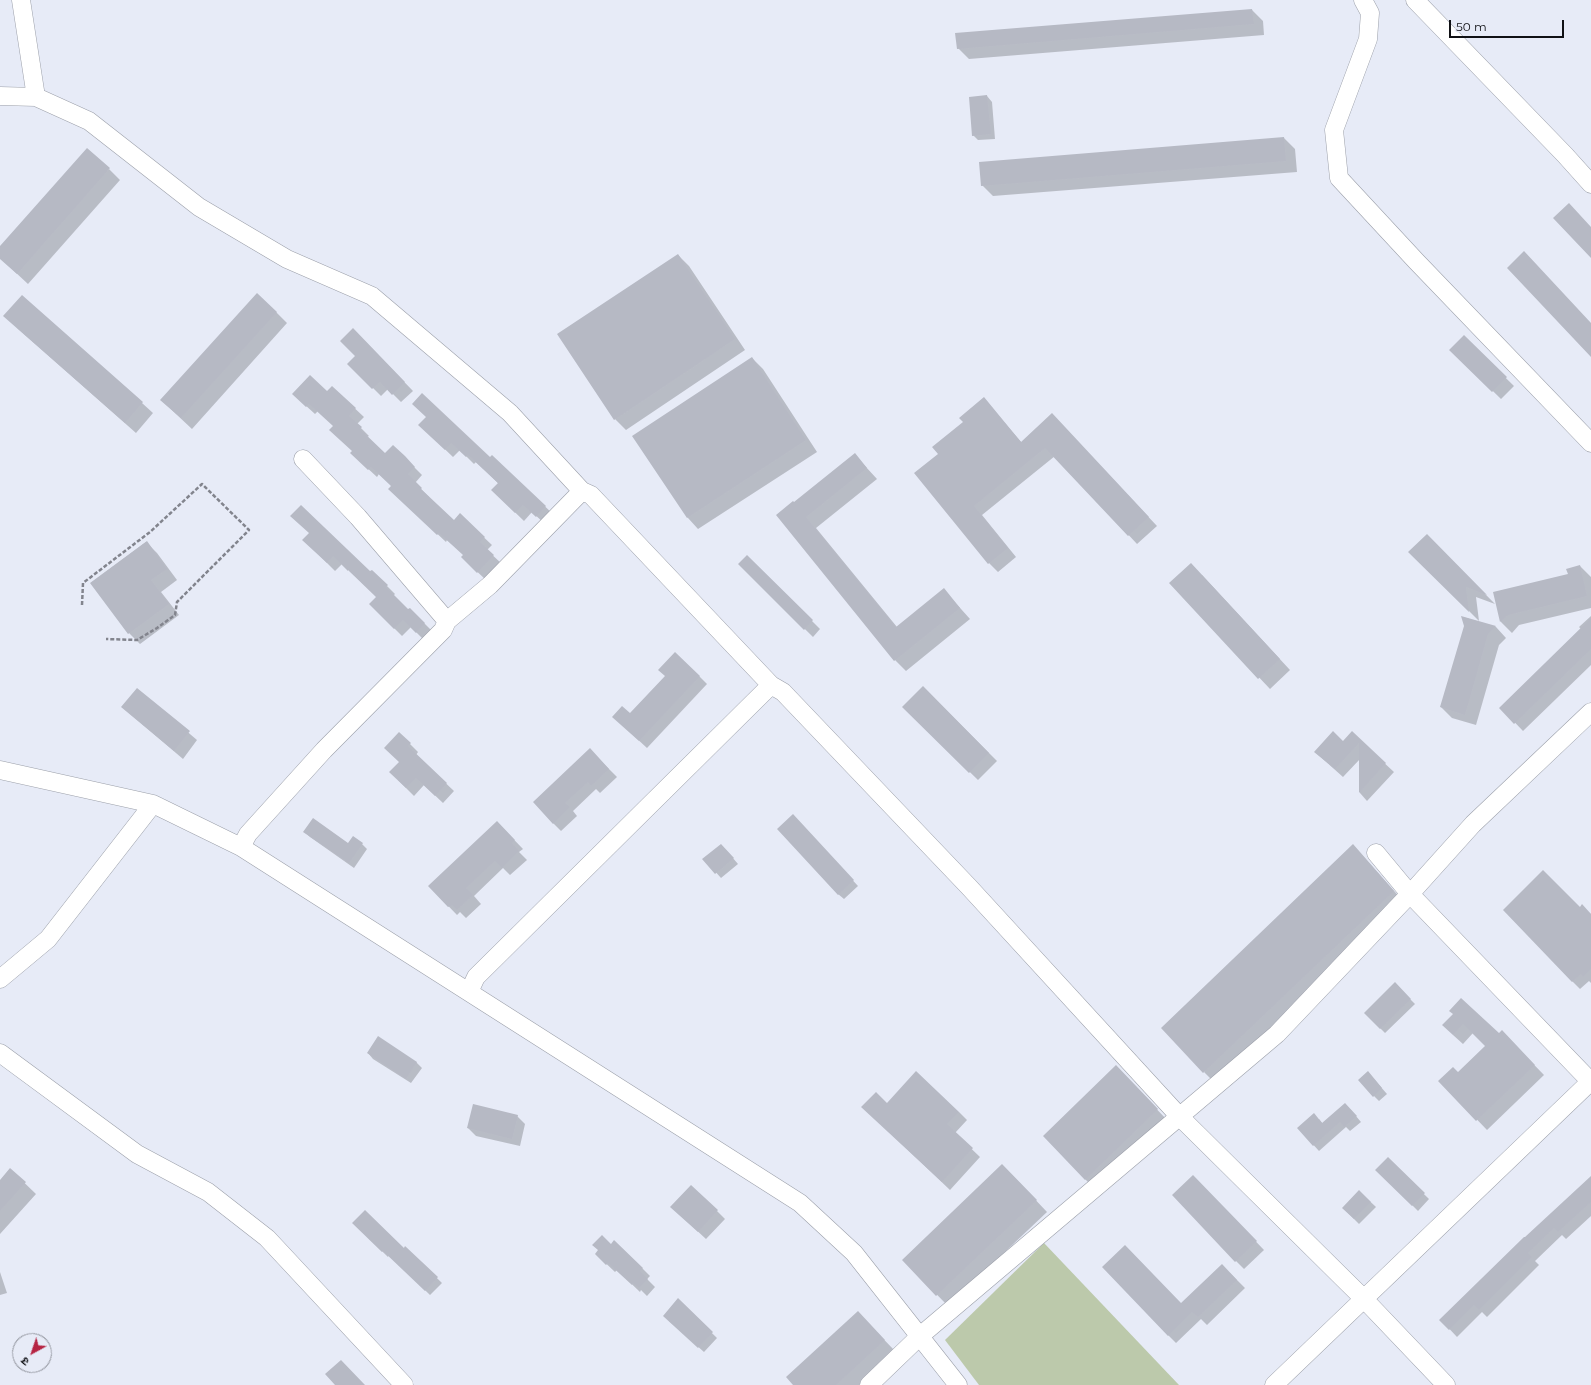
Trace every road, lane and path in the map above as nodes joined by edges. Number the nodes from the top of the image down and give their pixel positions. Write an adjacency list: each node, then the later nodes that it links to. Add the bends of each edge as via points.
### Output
1 (20, 0): 5 (street)
2 (1363, 0): 7 (street, via 1370,13 1368,39 1334,130 1339,178)
3 (1415, 0): 6 (street)
4 (0, 96): 5 (street)
5 (36, 97): 9 (street, via 89,121 199,207 287,259 372,296 510,413)
6 (1591, 184)
7 (1591, 443)
8 (303, 459): 11 (street, via 358,517)
9 (582, 491): 11 (street, via 490,585); 13 (street, via 591,495)
10 (82, 605): 12 (path, via 83,583 150,532 202,484 249,530 177,602 175,615 137,640)
11 (447, 621): 17 (street, via 443,630 324,750 248,834)
12 (106, 638)
13 (771, 685): 21 (street, via 476,977); 24 (street, via 783,692 969,887)
14 (1588, 720): 19 (street, via 1473,824)
15 (0, 770): 16 (street)
16 (153, 804): 17 (street); 20 (street, via 48,939)
17 (241, 847): 21 (street)
18 (1376, 853): 19 (street)
19 (1410, 894): 23 (street); 24 (street, via 1277,1034)
20 (0, 979)
21 (469, 992): 26 (street, via 800,1203 854,1253)
22 (0, 1053): 27 (street, via 137,1154 208,1192 267,1238)
23 (1591, 1082): 25 (street)
24 (1180, 1117): 25 (street); 26 (street)
25 (1364, 1299): 30 (street); 31 (street)
26 (920, 1336): 28 (street); 29 (street)
27 (404, 1385)
28 (869, 1385)
29 (958, 1385)
30 (1274, 1385)
31 (1446, 1385)

